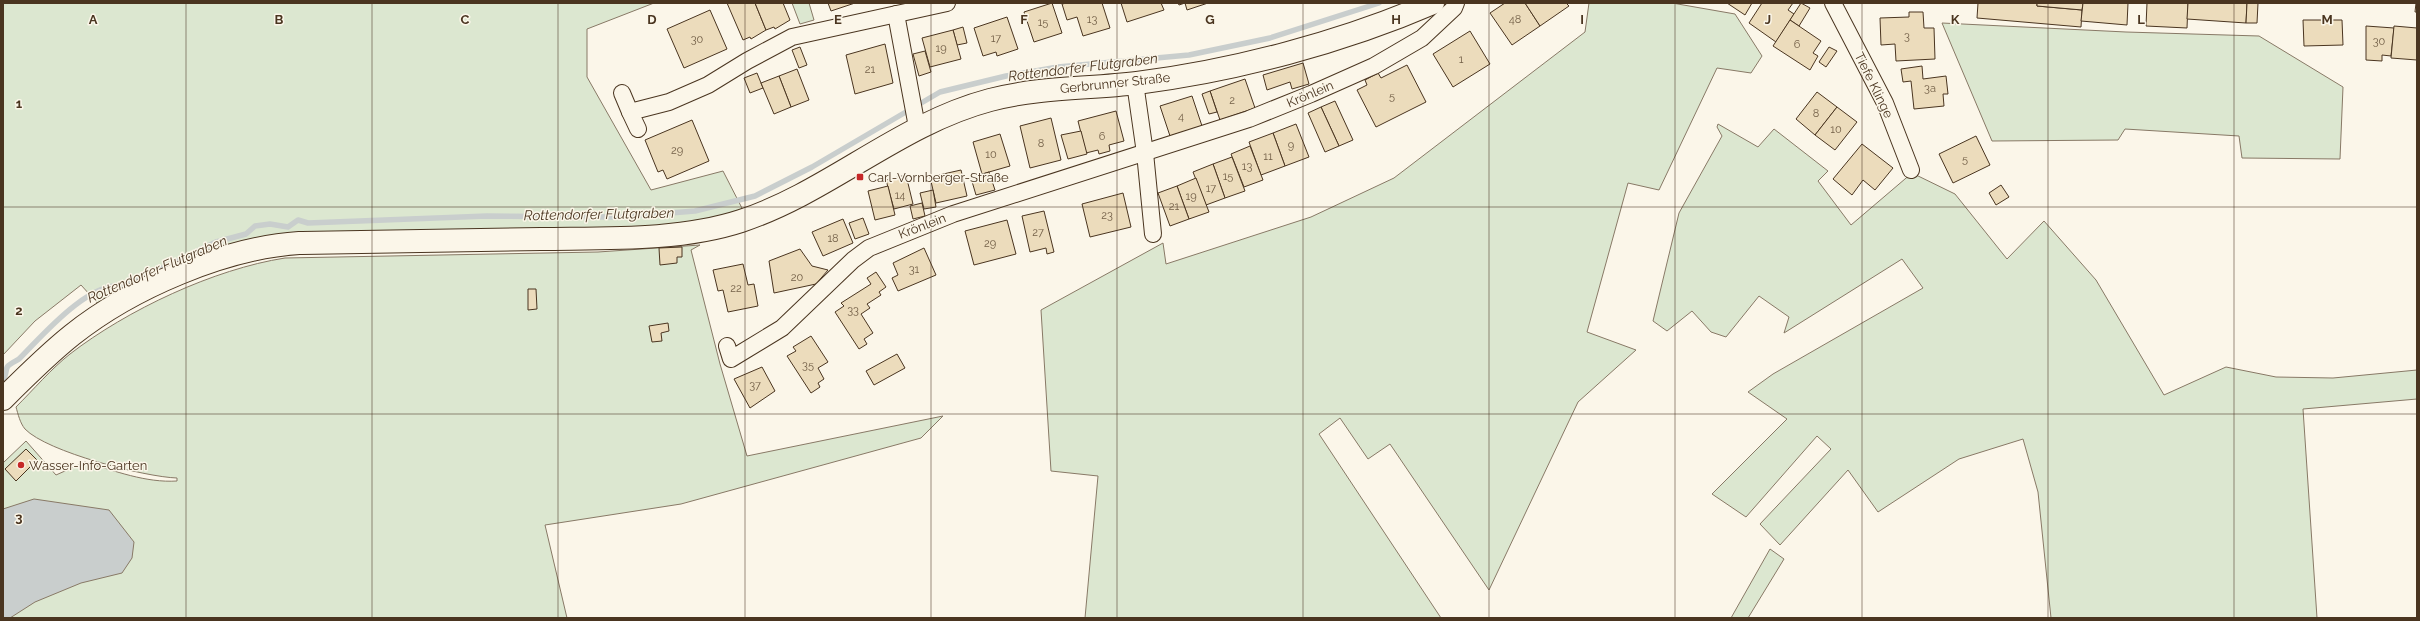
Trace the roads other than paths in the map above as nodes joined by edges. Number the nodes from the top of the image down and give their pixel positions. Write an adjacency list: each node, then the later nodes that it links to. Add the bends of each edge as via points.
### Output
1 (947, 3): 5 (street)
2 (1433, 3): 6 (street, Gerbrunner Straße, via 1352,33 1287,52 1228,67)
3 (1456, 3): 11 (street, Krönlein, via 1454,8 1422,38 1374,66 1249,119)
4 (1833, 3): 12 (street, Tiefe Klinge, via 1885,103)
5 (896, 14): 8 (street, via 792,37 708,85 669,102); 9 (street)
6 (1135, 83): 9 (street, Gerbrunner Straße, via 1031,91 990,100); 11 (street)
7 (622, 93): 8 (street)
8 (630, 112): 10 (street)
9 (917, 127): 15 (street, Gerbrunner Straße, via 808,190 760,214 700,231 598,238 299,243 269,245 243,251 175,276 102,314 50,353)
10 (638, 129)
11 (1145, 153): 13 (street); 14 (street, Krönlein, via 953,214 869,248 782,328)
12 (1911, 170)
13 (1153, 234)
14 (730, 358)
15 (3, 399)

